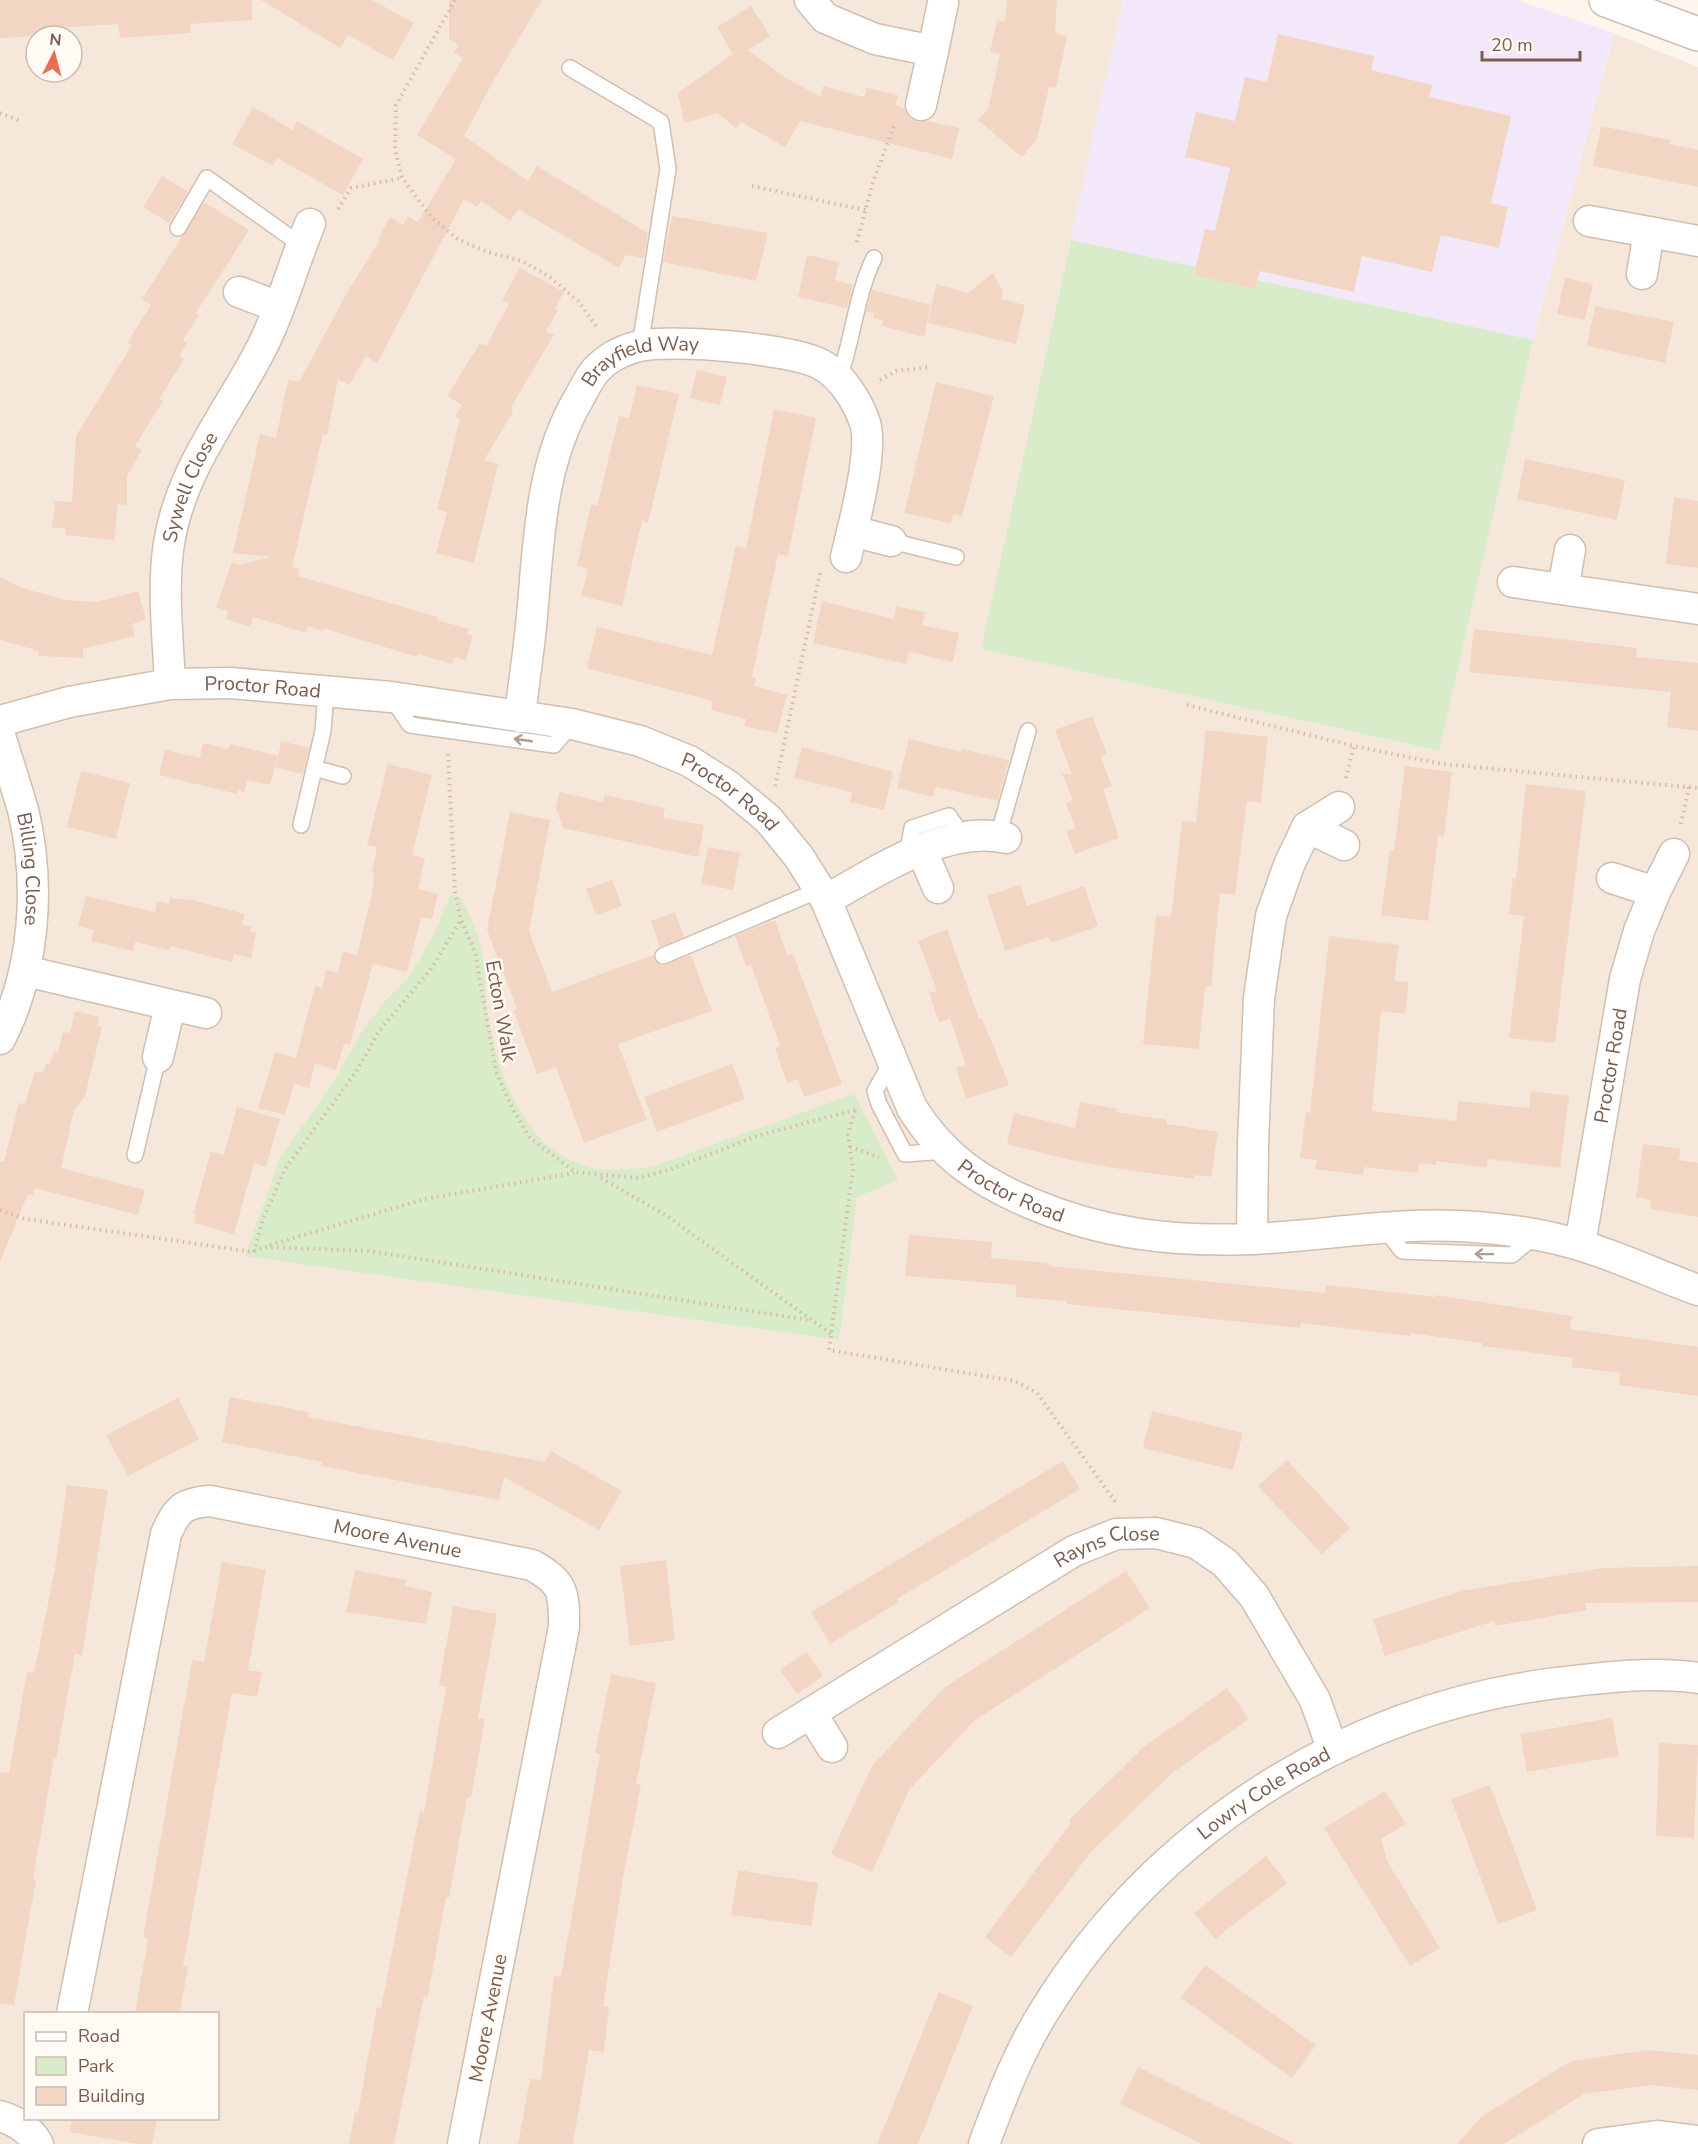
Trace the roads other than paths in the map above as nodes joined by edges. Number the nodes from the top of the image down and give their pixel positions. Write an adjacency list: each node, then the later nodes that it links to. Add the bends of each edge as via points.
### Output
1 (810, 0): 5 (street, via 825,18 875,39)
2 (1606, 0): 4 (street)
3 (943, 3): 5 (street)
4 (1698, 34)
5 (933, 51): 7 (street)
6 (570, 68): 17 (lane, via 661,122 668,169)
7 (921, 105)
8 (1589, 221): 10 (street)
9 (178, 228): 11 (lane, via 207,178)
10 (1649, 232): 12 (street); 14 (street)
11 (306, 234): 16 (street, Sywell Close)
12 (1698, 241)
13 (874, 258): 18 (lane)
14 (1642, 274)
15 (239, 292): 16 (street)
16 (279, 307): 25 (street, Sywell Close, via 262,346 217,421 183,489 169,543 165,596)
17 (628, 350): 18 (street, Brayfield Way, via 681,343 797,355 824,366); 28 (street, Brayfield Way, via 595,371 564,423 542,500)
18 (839, 378): 19 (street, Brayfield Way, via 866,425 866,456 849,544)
19 (891, 541): 21 (lane)
20 (1569, 550): 23 (street)
21 (956, 557)
22 (1513, 582): 23 (street)
23 (1563, 589): 24 (street)
24 (1698, 609)
25 (170, 684): 26 (street, Proctor Road, via 231,683); 29 (street, Proctor Road, via 69,702)
26 (326, 691): 27 (street, Proctor Road); 33 (lane, via 323,731)
27 (391, 697): 28 (street, Proctor Road); 30 (lane, one-way to 27, via 554,745 410,725)
28 (520, 717): 30 (street, Proctor Road)
29 (0, 721)
30 (572, 724): 45 (street, Proctor Road, via 640,741 688,761 727,785 768,819)
31 (1028, 731): 38 (lane)
32 (0, 735): 47 (street, Billing Close, via 23,811 32,866 32,919)
33 (314, 768): 34 (lane); 36 (lane)
34 (343, 776)
35 (1340, 807): 37 (street)
36 (301, 825)
37 (1307, 827): 39 (street); 55 (street, via 1271,916 1259,998)
38 (1002, 837): 40 (street, via 964,838)
39 (1344, 845)
40 (914, 852): 43 (street); 45 (street)
41 (1674, 854): 44 (street, Proctor Road)
42 (1612, 878): 44 (street)
43 (938, 888)
44 (1655, 892): 56 (street, Proctor Road, via 1625,980)
45 (823, 895): 46 (lane); 52 (street, Proctor Road)
46 (663, 956)
47 (25, 971): 48 (street); 50 (street, Billing Close, via 13,1014)
48 (170, 1006): 49 (street); 51 (street)
49 (206, 1013)
50 (0, 1039)
51 (158, 1057): 54 (lane)
52 (893, 1059): 53 (street, Proctor Road, via 912,1108); 53 (lane, via 875,1091 905,1154)
53 (945, 1151): 55 (street, Proctor Road, via 993,1187 1060,1216 1126,1234)
54 (135, 1155)
55 (1252, 1239): 56 (street, Proctor Road, via 1459,1226 1536,1235)
56 (1580, 1245): 57 (street, Proctor Road)
57 (1698, 1290)
58 (1698, 1678): 62 (street, Lowry Cole Road, via 1614,1676 1515,1688 1423,1712)
59 (811, 1713): 60 (street, Rayns Close); 61 (street); 62 (street, Rayns Close, via 1074,1551 1116,1534 1155,1533 1196,1543 1225,1563 1254,1596 1316,1700)
60 (778, 1733)
61 (832, 1748)
62 (1332, 1748): 68 (street, Lowry Cole Road, via 1265,1786 1202,1832 1141,1888 1090,1943 1044,2011 1003,2091)
63 (72, 2012): 67 (street, Moore Avenue, via 166,1534 174,1515 190,1503 210,1501 532,1565 553,1577 564,1598 564,1627)
64 (0, 2116): 65 (street)
65 (40, 2133)
66 (1698, 2141): 69 (street, via 1658,2136)
67 (463, 2144)
68 (984, 2144)
69 (1598, 2144)

